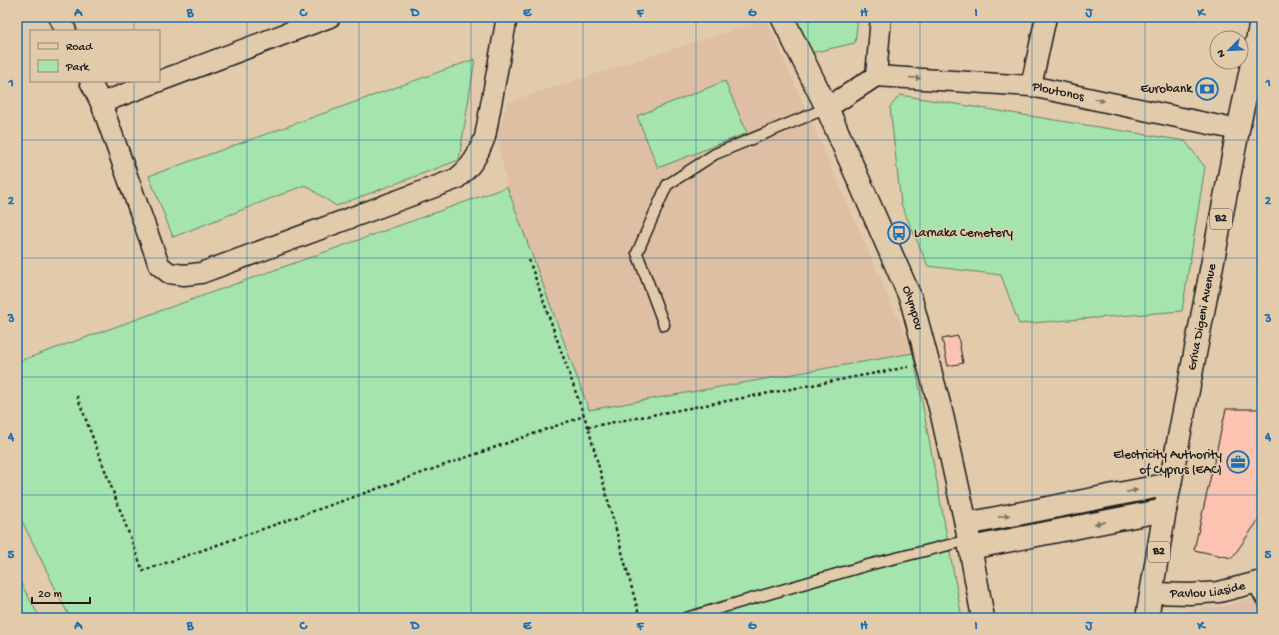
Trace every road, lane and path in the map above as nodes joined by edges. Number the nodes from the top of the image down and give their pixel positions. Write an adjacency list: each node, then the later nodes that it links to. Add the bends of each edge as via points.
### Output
1 (59, 17): 8 (street)
2 (330, 17): 12 (street)
3 (507, 17): 14 (street, via 485,137 478,156 456,179 201,273 168,273 159,265)
4 (782, 17): 15 (main road, Olympou)
5 (881, 17): 9 (street)
6 (1046, 17): 13 (street)
7 (1262, 17): 16 (main road, Griva Digeni Avenue / B2)
8 (66, 30)
9 (876, 76): 13 (street, Ploutonos, one-way to 13); 15 (street)
10 (90, 82): 14 (street)
11 (159, 82): 14 (street)
12 (160, 82)
13 (1031, 86): 16 (street, Ploutonos, one-way to 16)
14 (101, 104)
15 (827, 108): 18 (lane, via 715,154 667,185 637,252); 19 (main road, Olympou, via 911,300)
16 (1238, 130): 23 (main road, Griva Digeni Avenue / B2)
17 (529, 260): 21 (path)
18 (664, 325)
19 (928, 362): 22 (path); 25 (main road, Olympou)
20 (77, 396): 21 (path, via 143,571)
21 (584, 416): 22 (path)
22 (588, 427): 29 (path)
23 (1170, 484): 24 (main road, Griva Digeni Avenue / B2); 25 (main road, one-way to 23)
24 (1165, 510): 25 (main road, one-way to 25); 27 (main road, Griva Digeni Avenue / B2)
25 (968, 537): 30 (lane); 31 (main road, Olympou)
26 (1257, 583): 27 (street, Pavlou Liaside, via 1220,592); 28 (lane)
27 (1152, 593): 32 (main road, Griva Digeni Avenue / B2)
28 (1262, 601)
29 (640, 618)
30 (686, 618)
31 (983, 618)
32 (1147, 618)

